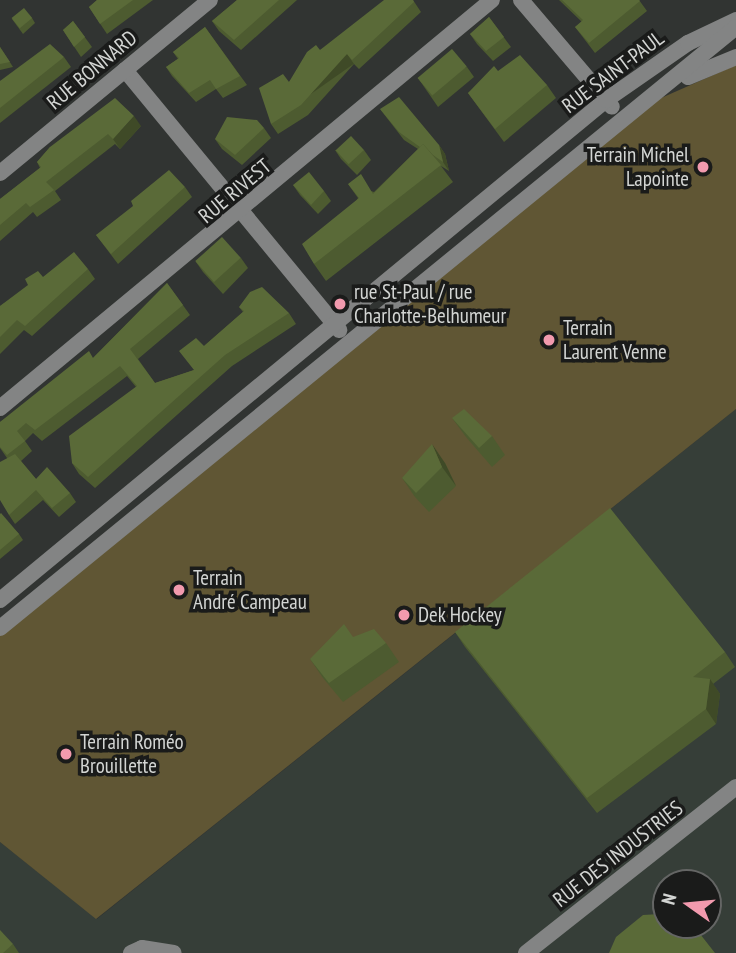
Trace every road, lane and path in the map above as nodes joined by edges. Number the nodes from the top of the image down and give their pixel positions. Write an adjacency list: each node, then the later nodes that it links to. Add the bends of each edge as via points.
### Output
1 (210, 0): 7 (street, RUE BONNARD)
2 (492, 0): 14 (street, RUE RIVEST)
3 (521, 0): 9 (street)
4 (736, 20): 9 (street, RUE SAINT-PAUL, via 688,43)
5 (736, 27): 8 (street, RUE SAINT-PAUL)
6 (736, 57): 8 (street)
7 (125, 70): 12 (street, RUE BONNARD); 14 (street)
8 (648, 97): 10 (street, RUE SAINT-PAUL)
9 (606, 100): 10 (street); 11 (street, RUE SAINT-PAUL)
10 (620, 117): 13 (street, RUE SAINT-PAUL)
11 (522, 169): 13 (street); 15 (street, RUE SAINT-PAUL)
12 (0, 173)
13 (536, 186): 16 (street, RUE SAINT-PAUL)
14 (242, 213): 17 (street); 19 (street, RUE RIVEST)
15 (429, 246): 16 (street); 17 (street, RUE SAINT-PAUL)
16 (443, 262): 18 (street, RUE SAINT-PAUL)
17 (334, 324): 18 (street); 20 (street, RUE SAINT-PAUL)
18 (348, 341): 21 (street, RUE SAINT-PAUL)
19 (0, 408)
20 (229, 411): 21 (street); 22 (street, RUE SAINT-PAUL)
21 (244, 427): 23 (street, RUE SAINT-PAUL)
22 (143, 482): 23 (street); 24 (street, RUE SAINT-PAUL)
23 (156, 499): 25 (street, RUE SAINT-PAUL)
24 (63, 548): 25 (street); 26 (street, RUE SAINT-PAUL)
25 (75, 566): 27 (street, RUE SAINT-PAUL)
26 (0, 600)
27 (0, 628)
28 (736, 787): 31 (street, RUE DES INDUSTRIES)
29 (131, 953): 30 (street, via 142,948)
30 (174, 953)
31 (526, 953)

